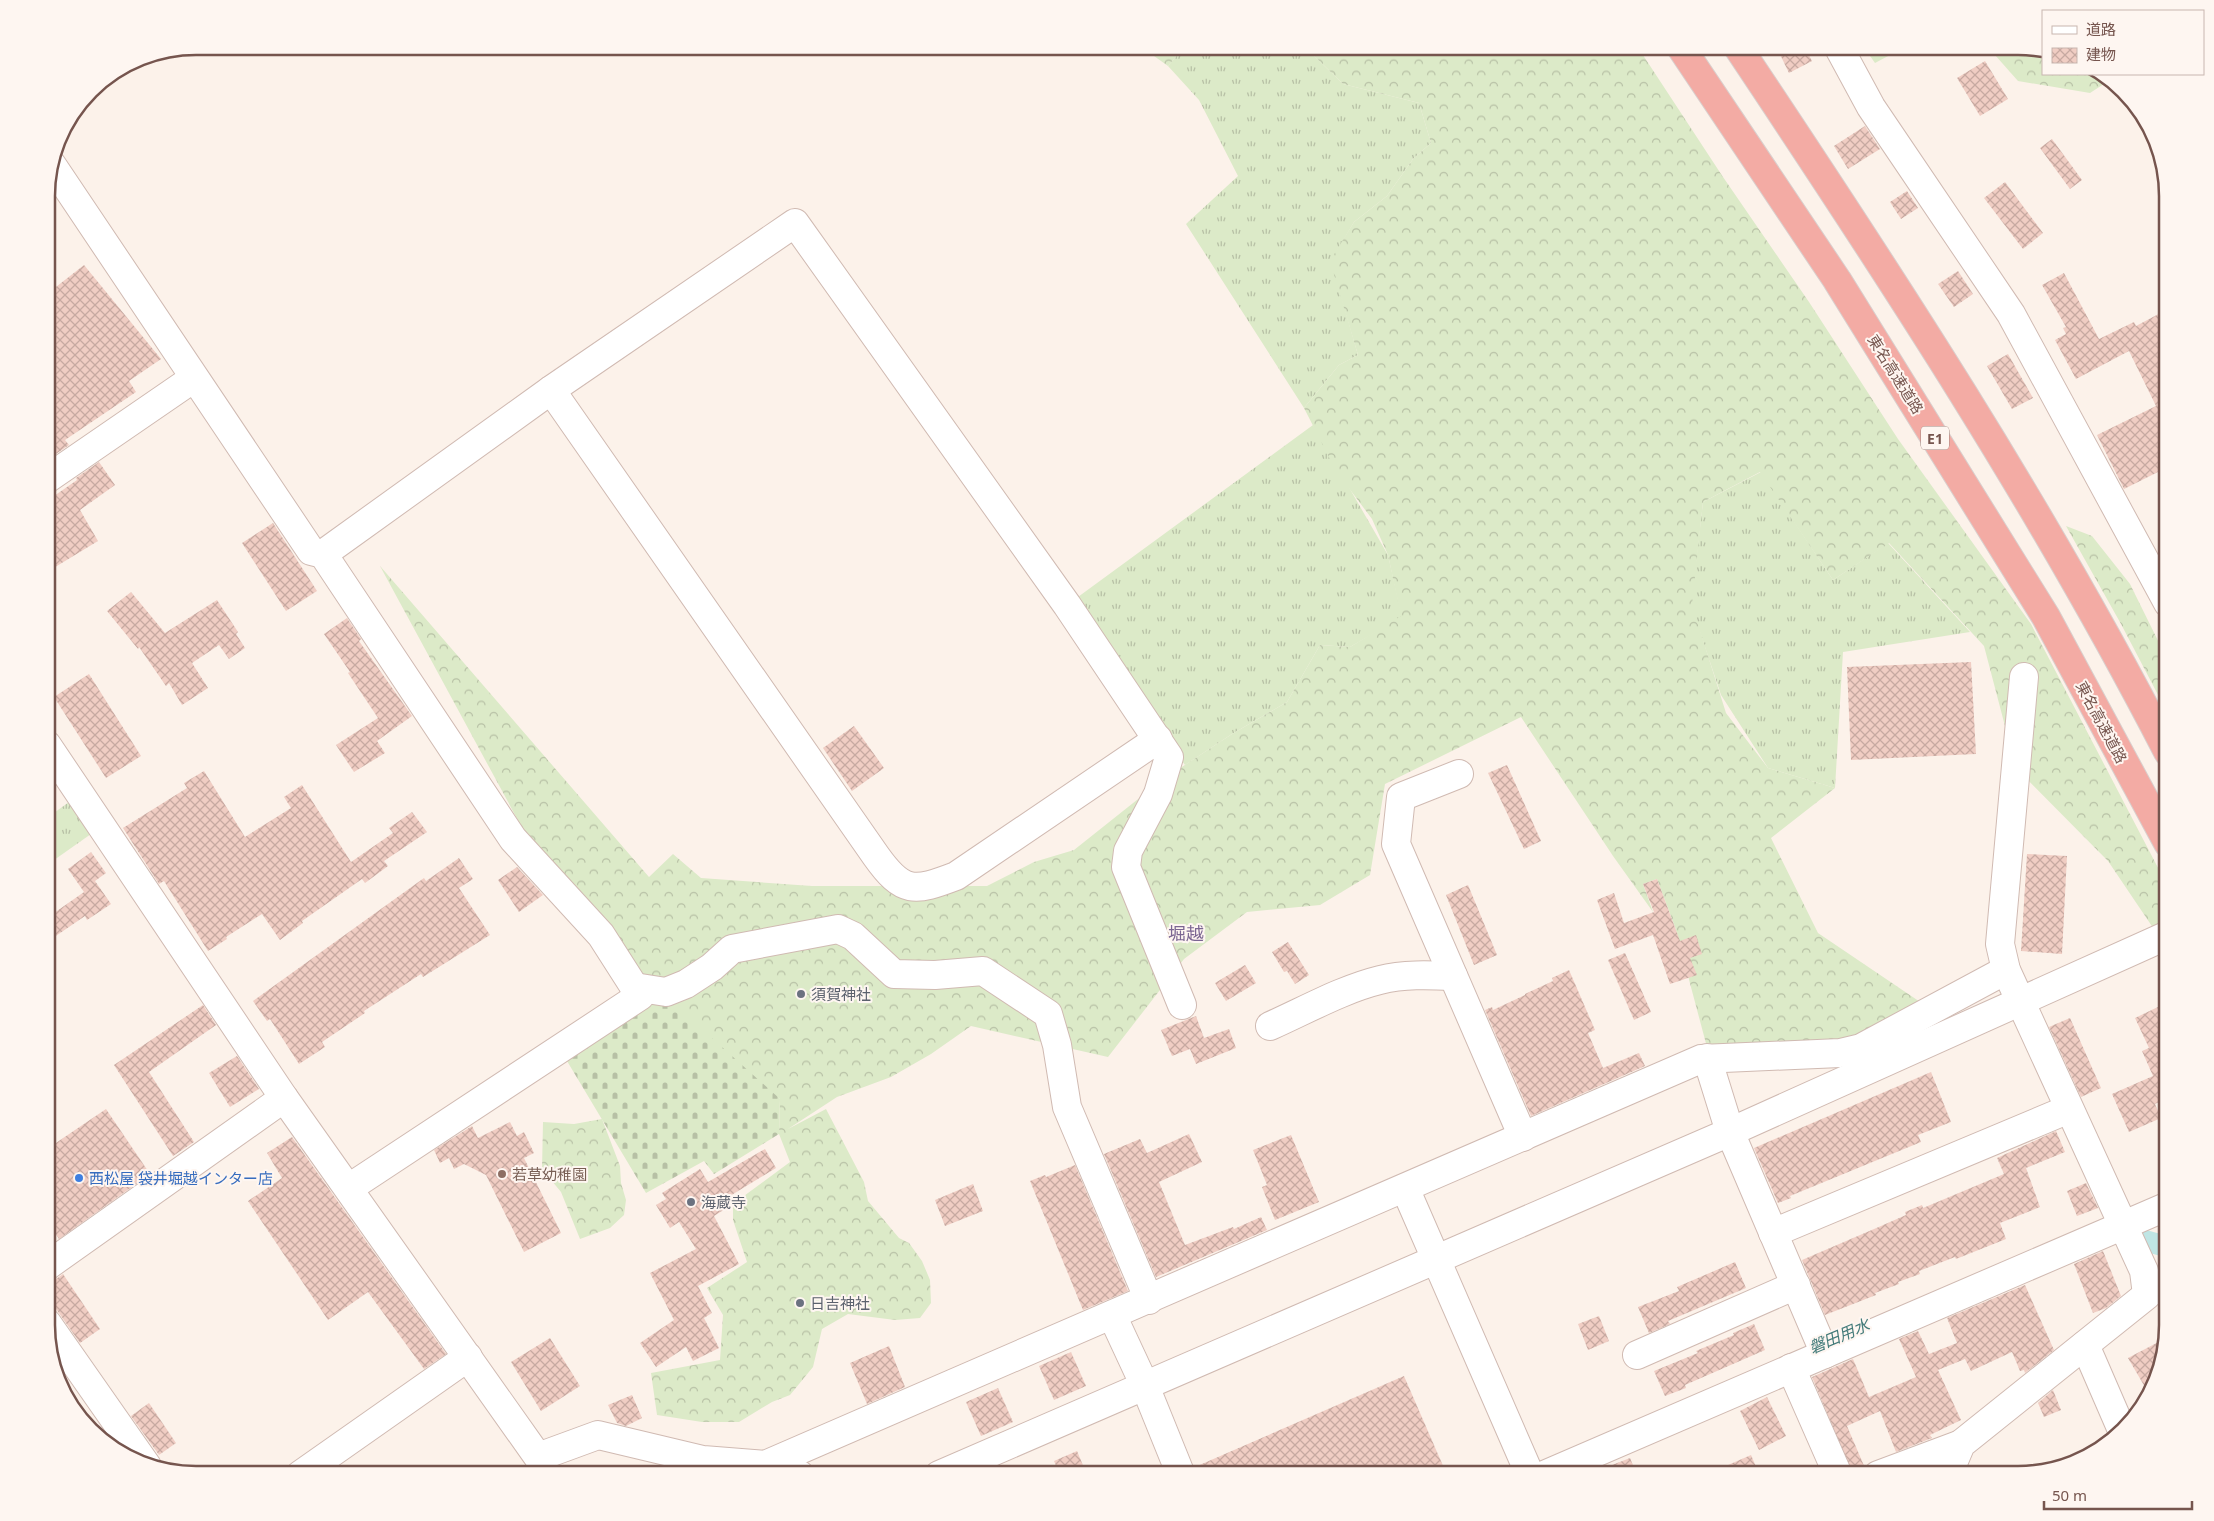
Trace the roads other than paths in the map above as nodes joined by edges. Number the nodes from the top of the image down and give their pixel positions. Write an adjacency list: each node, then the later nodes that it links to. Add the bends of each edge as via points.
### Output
1 (1686, 55): 15 (highway, 東名高速道路 / E1, via 1837,280 2040,609)
2 (1743, 55): 11 (highway, via 1871,247 2032,508)
3 (1843, 55): 9 (street, via 1871,107 2011,314)
4 (57, 173): 5 (street)
5 (194, 378): 7 (street); 8 (street, via 311,551)
6 (551, 390): 8 (street); 12 (street, via 889,875 903,885 932,885 956,876); 12 (street, via 795,223 1067,605)
7 (55, 472)
8 (323, 554): 19 (street, via 513,839 601,935)
9 (2159, 586)
10 (2024, 677): 17 (street, via 2000,944)
11 (2159, 735)
12 (1158, 739): 21 (street, via 1169,757 1158,794 1128,851 1126,868)
13 (55, 757): 24 (street)
14 (1459, 774): 18 (street, via 1401,797 1396,844)
15 (2159, 827)
16 (2159, 939): 20 (street)
17 (2006, 970): 20 (street); 23 (street, via 1861,1048 1840,1053)
18 (1453, 976): 22 (street, via 1413,975 1379,980); 27 (street)
19 (634, 987): 28 (street, via 640,996); 38 (street, via 666,992 686,984 732,949 838,929 853,936 894,974 983,971 1048,1014 1068,1107)
20 (2021, 1001): 25 (street); 26 (street)
21 (1182, 1004)
22 (1270, 1026)
23 (1707, 1058): 26 (street); 27 (street)
24 (284, 1098): 28 (street); 33 (street)
25 (2069, 1110): 31 (street); 32 (street)
26 (1730, 1132): 32 (street); 34 (street)
27 (1522, 1137): 29 (street)
28 (348, 1188): 44 (street)
29 (1405, 1188): 34 (street); 38 (street)
30 (2159, 1210): 31 (street)
31 (2122, 1226): 36 (street, via 2144,1271); 42 (street)
32 (1773, 1234): 35 (street)
33 (55, 1260)
34 (1436, 1260): 46 (street); 55 (street)
35 (1796, 1285): 42 (street); 43 (street)
36 (2146, 1287): 37 (street); 41 (street, via 2147,1296)
37 (2159, 1296)
38 (1149, 1300): 39 (street)
39 (1112, 1316): 46 (street); 50 (street)
40 (55, 1336): 49 (street)
41 (2084, 1345): 47 (street); 48 (street)
42 (1825, 1354): 45 (street)
43 (1637, 1355)
44 (468, 1357): 50 (street, via 538,1457 598,1435 702,1460); 51 (street)
45 (1791, 1368): 56 (street); 57 (street)
46 (1145, 1386): 53 (street); 54 (street)
47 (2119, 1424)
48 (1961, 1444): 58 (street); 59 (street)
49 (138, 1453)
50 (765, 1465): 52 (street)
51 (313, 1466)
52 (768, 1466)
53 (960, 1466)
54 (1177, 1466)
55 (1526, 1466)
56 (1565, 1466)
57 (1834, 1466)
58 (1902, 1466)
59 (1952, 1466)

